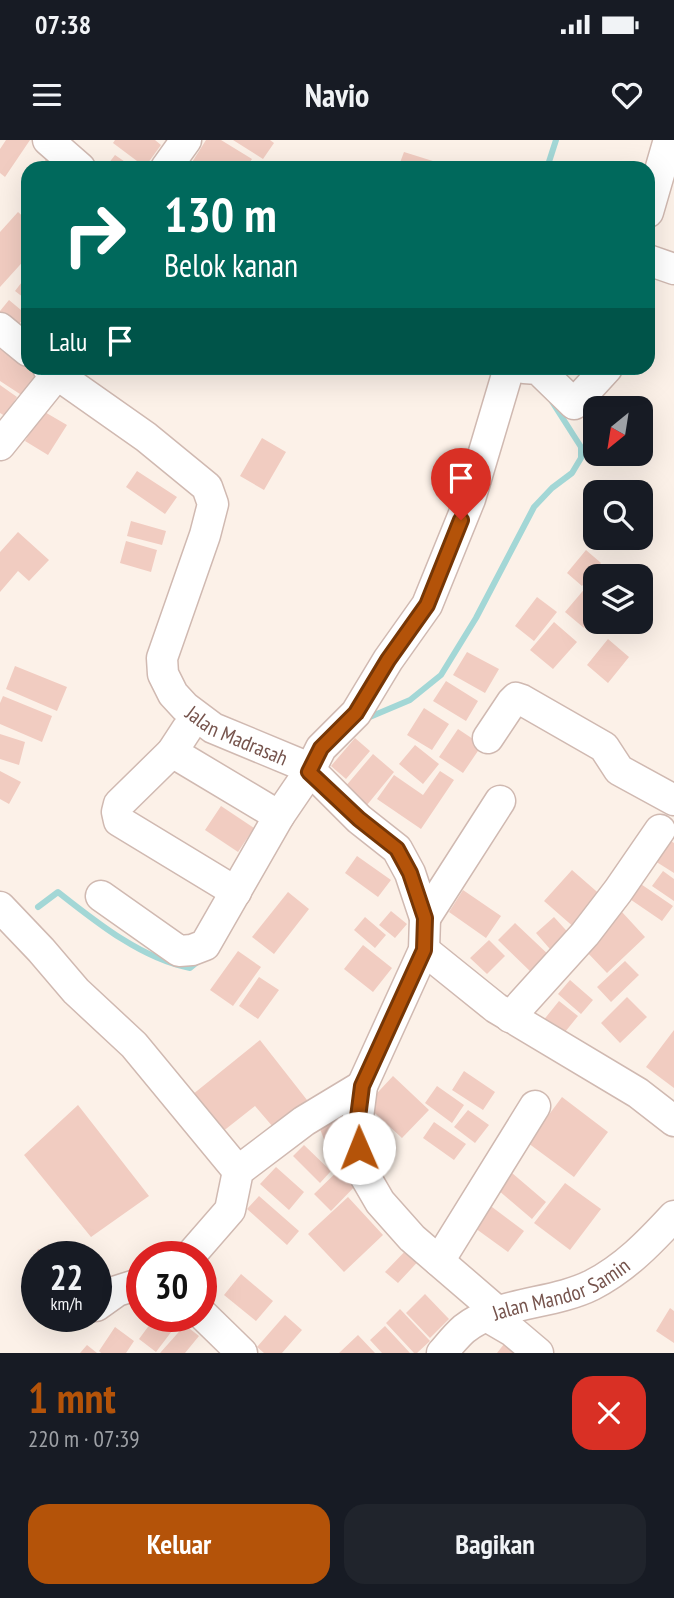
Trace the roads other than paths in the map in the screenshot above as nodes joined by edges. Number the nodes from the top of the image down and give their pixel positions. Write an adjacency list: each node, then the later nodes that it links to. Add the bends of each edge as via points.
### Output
1 (48, 140): 4 (street)
2 (186, 140): 5 (street)
3 (668, 143): 6 (street)
4 (72, 161)
5 (171, 161)
6 (655, 188)
7 (655, 263): 8 (street)
8 (674, 270)
9 (0, 328): 10 (street)
10 (21, 345)
11 (51, 375): 16 (street)
12 (62, 375): 18 (street, Jalan Madrasah, via 194,475 207,487 213,504 162,658 163,674 173,694 213,728 307,767)
13 (521, 375): 18 (street, via 427,605 356,713 321,748)
14 (534, 375): 15 (street, via 574,404)
15 (601, 375)
16 (0, 444)
17 (488, 738): 19 (street, via 512,702 522,699 604,747 619,770)
18 (309, 772): 21 (street); 26 (street, Jalan Madrasah, via 397,849)
19 (674, 800)
20 (500, 801): 26 (street)
21 (279, 816): 23 (street); 23 (street, via 180,741 119,804 119,821)
22 (669, 825): 28 (street, via 585,934)
23 (236, 892): 24 (street, via 205,945 179,951)
24 (101, 896)
25 (0, 907): 32 (street, via 134,1045)
26 (425, 918): 27 (street, Jalan Madrasah)
27 (424, 950): 28 (street); 29 (street, Jalan Madrasah)
28 (510, 1017): 31 (street, via 638,1093)
29 (362, 1086): 32 (street, via 304,1121); 35 (street, Jalan Madrasah, via 357,1125 362,1171 380,1202)
30 (535, 1106): 35 (street)
31 (674, 1121)
32 (238, 1171): 34 (street, via 230,1210)
33 (674, 1216): 36 (street, Jalan Mandor Samin, via 625,1266 590,1286)
34 (203, 1241)
35 (439, 1261): 36 (street, Jalan Madrasah)
36 (493, 1314): 39 (street, Jalan Mandor Samin, via 466,1328); 40 (street, Jalan Madrasah)
37 (217, 1328): 38 (street)
38 (242, 1353)
39 (442, 1353)
40 (538, 1353)

